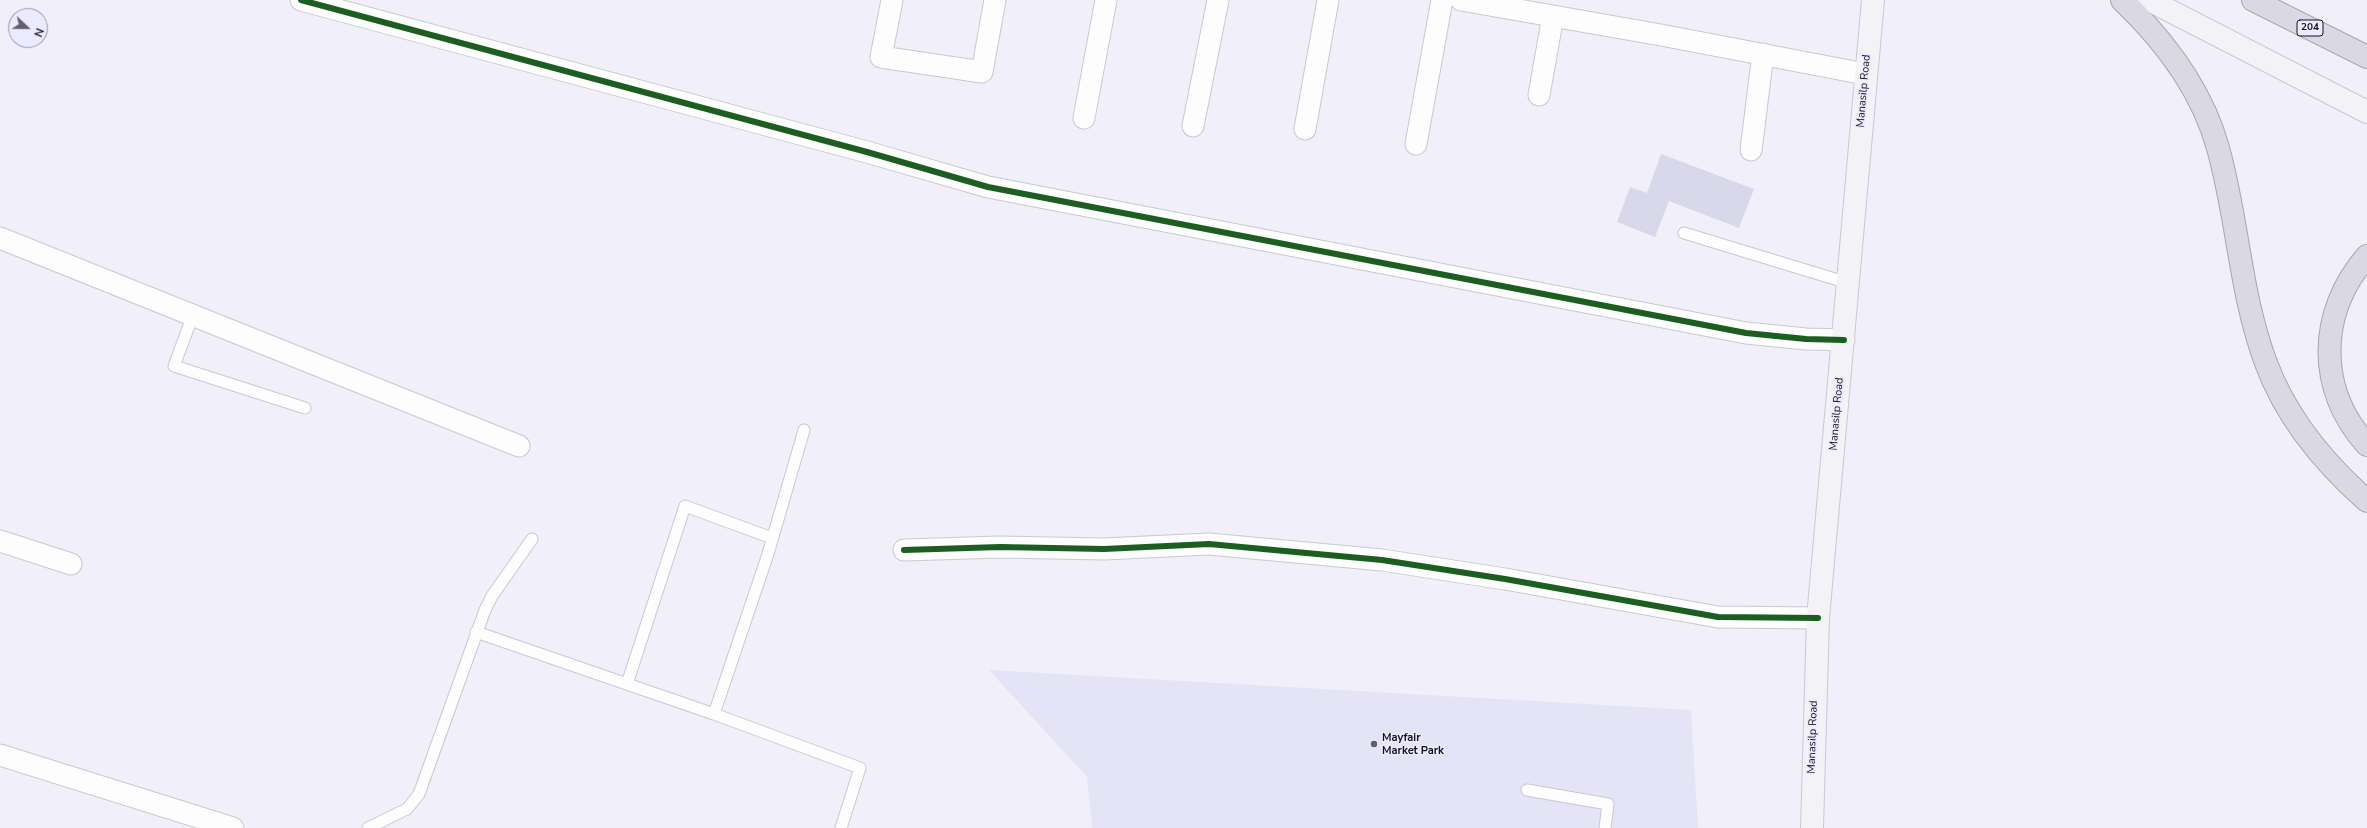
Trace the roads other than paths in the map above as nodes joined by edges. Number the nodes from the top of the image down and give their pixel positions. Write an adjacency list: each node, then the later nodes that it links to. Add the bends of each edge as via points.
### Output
1 (301, 0): 29 (street, via 988,187 1746,333)
2 (892, 0): 3 (street, via 881,57 982,72)
3 (995, 0)
4 (1106, 0): 19 (street)
5 (1218, 0): 20 (street)
6 (1328, 0): 21 (street)
7 (1442, 0): 22 (street)
8 (1460, 0): 13 (street)
9 (1873, 0): 16 (street, Manasilp Road)
10 (2122, 0): 34 (highway, via 2167,48 2194,89 2211,126 2224,170 2252,314 2276,386 2289,410 2322,455)
11 (2148, 0): 18 (street)
12 (2253, 0): 15 (highway, 204)
13 (1553, 16): 14 (street); 17 (street)
14 (1764, 54): 16 (street); 23 (street)
15 (2367, 57)
16 (1865, 74): 27 (street, Manasilp Road)
17 (1539, 95)
18 (2367, 112)
19 (1084, 118)
20 (1193, 126)
21 (1305, 129)
22 (1416, 144)
23 (1751, 150)
24 (1684, 233): 27 (lane)
25 (3, 239): 28 (street)
26 (2367, 256): 32 (highway, via 2346,285 2337,307 2331,326 2330,350 2330,371 2335,392 2356,433)
27 (1848, 283): 29 (street, Manasilp Road)
28 (193, 315): 30 (lane, via 174,366); 33 (street)
29 (1844, 340): 40 (street, Manasilp Road)
30 (305, 408)
31 (804, 430): 35 (lane)
32 (2367, 445)
33 (519, 446)
34 (2367, 501)
35 (772, 538): 42 (lane, via 685,506); 43 (lane)
36 (532, 539): 41 (lane, via 492,596)
37 (0, 541): 39 (street)
38 (904, 550): 40 (street, via 1000,547 1104,549 1209,544 1382,560 1718,617)
39 (71, 564)
40 (1818, 618): 50 (street, Manasilp Road)
41 (476, 632): 42 (lane); 46 (lane, via 419,794 407,809)
42 (627, 684): 43 (lane)
43 (714, 714): 48 (lane, via 860,768)
44 (0, 755): 47 (street)
45 (1527, 790): 49 (lane, via 1608,804)
46 (372, 827)
47 (233, 828)
48 (841, 828)
49 (1605, 828)
50 (1812, 828)

